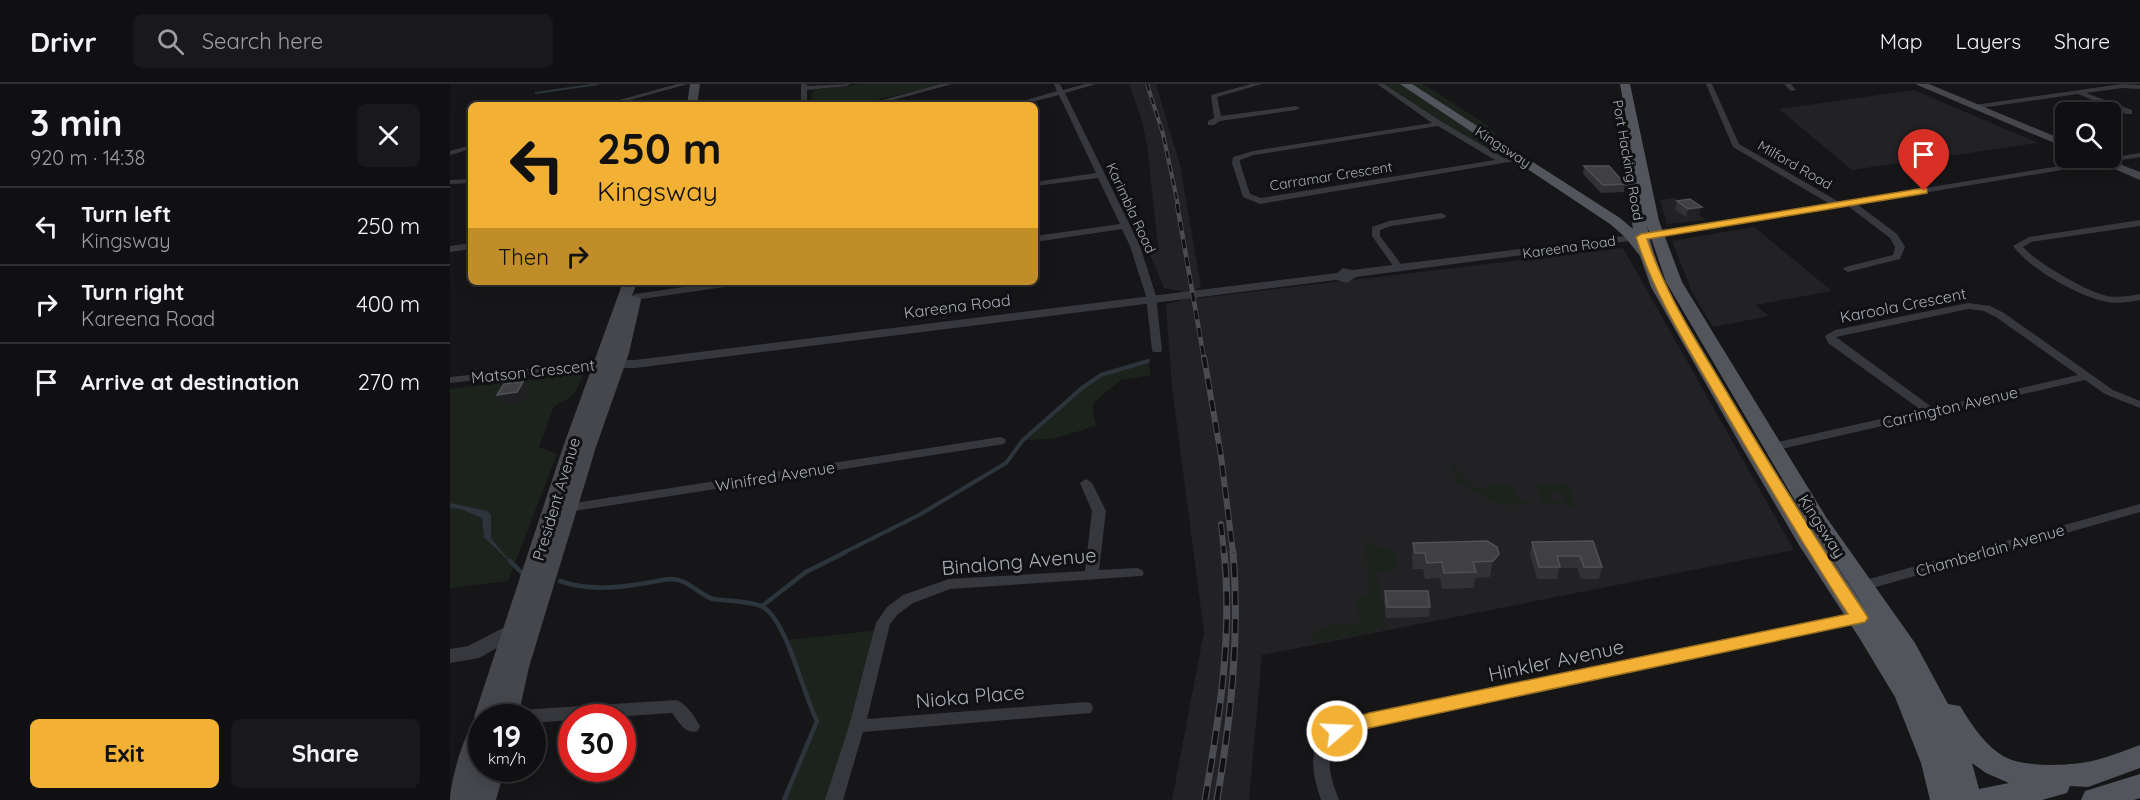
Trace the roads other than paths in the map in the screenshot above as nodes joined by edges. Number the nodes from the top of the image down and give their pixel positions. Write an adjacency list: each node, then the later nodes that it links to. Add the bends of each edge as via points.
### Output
1 (847, 84): 14 (street)
2 (949, 84): 22 (street)
3 (1093, 84): 16 (street)
4 (1259, 84): 25 (street, via 1213,96 1215,121)
5 (1380, 84): 27 (street)
6 (1405, 84): 32 (main road, Kingsway)
7 (1423, 84): 32 (main road, Kingsway)
8 (1615, 84): 44 (main road, Port Hacking Road)
9 (1626, 84): 49 (main road, Port Hacking Road)
10 (1709, 84): 45 (street, Milford Road, via 1736,145)
11 (1787, 84): 18 (street)
12 (1920, 84): 24 (main road)
13 (1926, 84): 24 (main road)
14 (804, 86): 21 (street)
15 (2140, 87): 19 (street)
16 (1058, 88): 23 (street); 38 (street, Karimbla Road)
17 (694, 90): 20 (street, via 676,87)
18 (1793, 90)
19 (2079, 92): 24 (street); 26 (street)
20 (616, 102)
21 (804, 102)
22 (879, 102)
23 (1020, 102)
24 (1977, 107): 28 (main road)
25 (1296, 108)
26 (2128, 112)
27 (1439, 124): 34 (street); 34 (street, Carramar Crescent, via 1253,153 1239,156 1236,163 1246,195 1260,201)
28 (2055, 139)
29 (468, 148): 30 (street)
30 (450, 153)
31 (2140, 155): 33 (street, Kareena Road)
32 (1527, 157): 34 (street, Carramar Crescent); 42 (main road, Kingsway); 49 (main road, Kingsway, via 1615,221)
33 (2121, 157)
34 (1503, 161)
35 (2121, 166): 37 (main road)
36 (2055, 167): 43 (street, Kareena Road)
37 (2140, 174)
38 (1101, 175): 41 (street); 48 (street, Karimbla Road)
39 (468, 181): 40 (street)
40 (450, 182)
41 (1038, 184)
42 (1594, 197): 44 (main road); 49 (main road, Kingsway)
43 (1850, 203): 45 (street, Kareena Road); 55 (street, via 1894,236 1900,247 1897,256)
44 (1624, 204): 49 (main road, Port Hacking Road)
45 (1838, 205): 49 (street, Kareena Road)
46 (1442, 216): 54 (street, via 1375,229)
47 (2140, 223): 58 (street, via 2029,240 2018,246 2026,256 2087,292 2116,300)
48 (1126, 226): 50 (street); 59 (street, Karimbla Road)
49 (1644, 235): 53 (main road, Kingsway); 53 (main road, Kingsway); 54 (street, Kareena Road)
50 (1038, 239)
51 (468, 246): 52 (street)
52 (450, 249)
53 (1656, 259): 67 (main road, Kingsway, via 1659,287)
54 (1399, 268): 59 (street, Kareena Road, via 1352,274 1347,279 1337,276)
55 (1848, 269)
56 (676, 285): 57 (street)
57 (635, 287): 61 (main road, President Avenue)
58 (2140, 297)
59 (1151, 299): 60 (street, Karimbla Road); 61 (street, Kareena Road)
60 (1157, 350)
61 (609, 364): 63 (street, Matson Crescent); 70 (main road, President Avenue, via 587,447)
62 (2085, 377): 64 (street); 65 (street, Carrington Avenue); 65 (street, Karoola Crescent, via 2000,315 1976,306 1830,336)
63 (450, 380)
64 (2140, 405)
65 (1930, 411): 67 (street, Carrington Avenue)
66 (1000, 441): 70 (street, Winifred Avenue)
67 (1763, 449): 73 (main road, Kingsway)
68 (1086, 483): 72 (street, via 1099,511)
69 (2140, 508): 73 (street, Chamberlain Avenue)
70 (560, 510): 75 (main road, President Avenue); 81 (main road, President Avenue)
71 (1137, 573): 72 (street, Binalong Avenue)
72 (1091, 575): 85 (street, Binalong Avenue, via 949,584 908,599 883,623)
73 (1850, 587): 74 (main road, Kingsway)
74 (1871, 617): 76 (main road, Kingsway); 93 (street, Hinkler Avenue, via 1349,725 1328,738 1323,748 1322,773); 94 (main road, Kingsway, via 1919,715)
75 (515, 629): 77 (street); 79 (main road, President Avenue)
76 (1906, 650): 88 (main road, via 1932,677 1966,739 1991,763 2013,774 2031,777); 95 (main road, Kingsway, via 1954,746)
77 (472, 653): 78 (street); 79 (street)
78 (450, 656)
79 (504, 659): 80 (main road, President Avenue)
80 (490, 704)
81 (510, 704)
82 (1085, 708): 85 (street, Nioka Place)
83 (546, 715): 84 (street, via 676,706)
84 (692, 726)
85 (858, 726): 92 (street, Binalong Avenue)
86 (2140, 756): 88 (main road)
87 (468, 770): 90 (main road)
88 (2099, 772): 96 (main road)
89 (488, 782): 91 (main road)
90 (458, 800)
91 (483, 800)
92 (834, 800)
93 (1330, 800)
94 (1944, 800)
95 (1967, 800)
96 (1983, 800)

